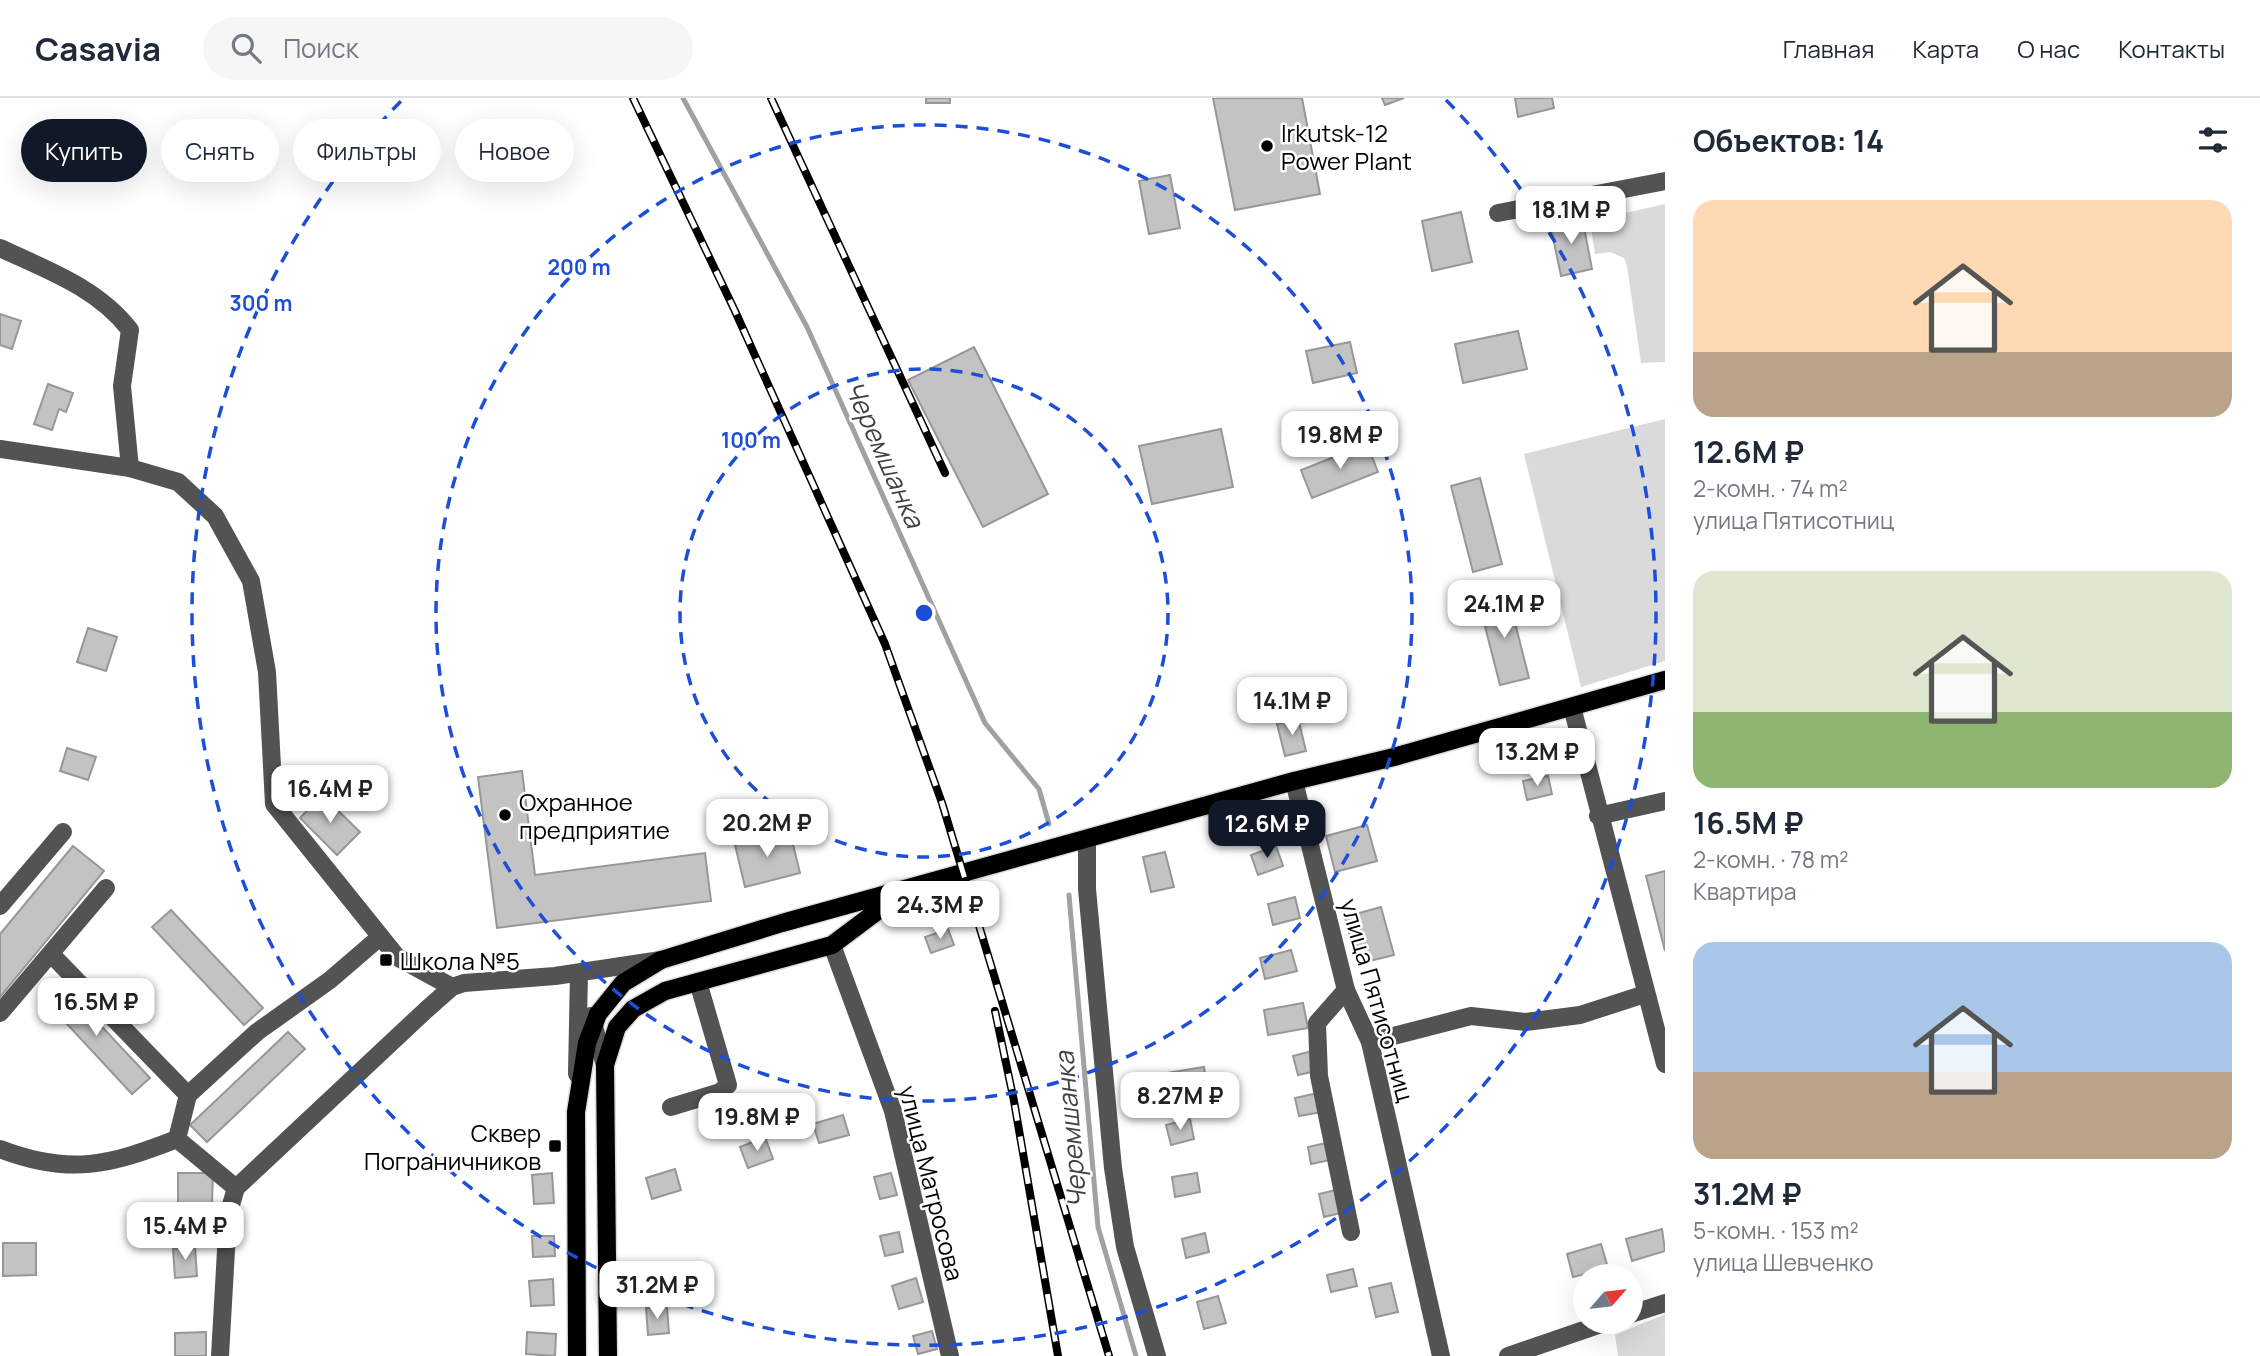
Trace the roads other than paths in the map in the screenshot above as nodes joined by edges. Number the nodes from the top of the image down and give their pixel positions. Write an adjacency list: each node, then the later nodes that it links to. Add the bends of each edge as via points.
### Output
1 (1665, 180): 2 (street)
2 (1498, 214)
3 (0, 248): 5 (street, via 80,286 116,312 130,330 122,386)
4 (0, 449): 5 (street)
5 (130, 468): 16 (street, via 177,482 215,516 251,581 267,672 274,804)
6 (1665, 680): 7 (main road)
7 (1572, 707): 8 (main road); 10 (street)
8 (1294, 781): 12 (main road); 23 (street, улица Пятисотниц)
9 (1665, 801): 10 (street)
10 (1598, 816): 24 (street)
11 (63, 832): 15 (street)
12 (1082, 842): 14 (main road); 43 (street, via 1113,1168 1125,1247)
13 (106, 888): 18 (street)
14 (909, 888): 17 (main road); 19 (main road)
15 (0, 906)
16 (380, 937): 22 (street, via 397,957); 29 (street, via 257,1032)
17 (832, 944): 21 (main road); 42 (street, улица Матросова, via 893,1111)
18 (51, 954): 25 (street); 29 (street)
19 (661, 960): 20 (street); 31 (main road, via 623,983 598,1014 587,1044)
20 (579, 973): 22 (street); 28 (street); 31 (street)
21 (698, 982): 28 (main road, via 665,991 633,1009 617,1027); 30 (street, via 728,1085 720,1092)
22 (452, 987): 34 (street)
23 (1346, 990): 26 (street, улица Пятисотниц); 35 (street, via 1317,1023 1319,1076)
24 (1644, 994): 26 (street, via 1580,1015 1526,1022 1471,1016); 27 (street)
25 (0, 1013)
26 (1370, 1042): 44 (street, улица Пятисотниц)
27 (1665, 1064)
28 (605, 1065): 41 (main road)
29 (188, 1095): 32 (street)
30 (671, 1107)
31 (576, 1112): 40 (main road)
32 (177, 1139): 33 (street, via 134,1156 80,1167); 34 (street)
33 (0, 1149)
34 (236, 1188): 39 (street, via 228,1214)
35 (1351, 1232)
36 (1665, 1303): 37 (street)
37 (1643, 1310)
38 (1573, 1334): 45 (street)
39 (220, 1356)
40 (578, 1356)
41 (608, 1356)
42 (950, 1356)
43 (1157, 1356)
44 (1441, 1356)
45 (1508, 1356)

